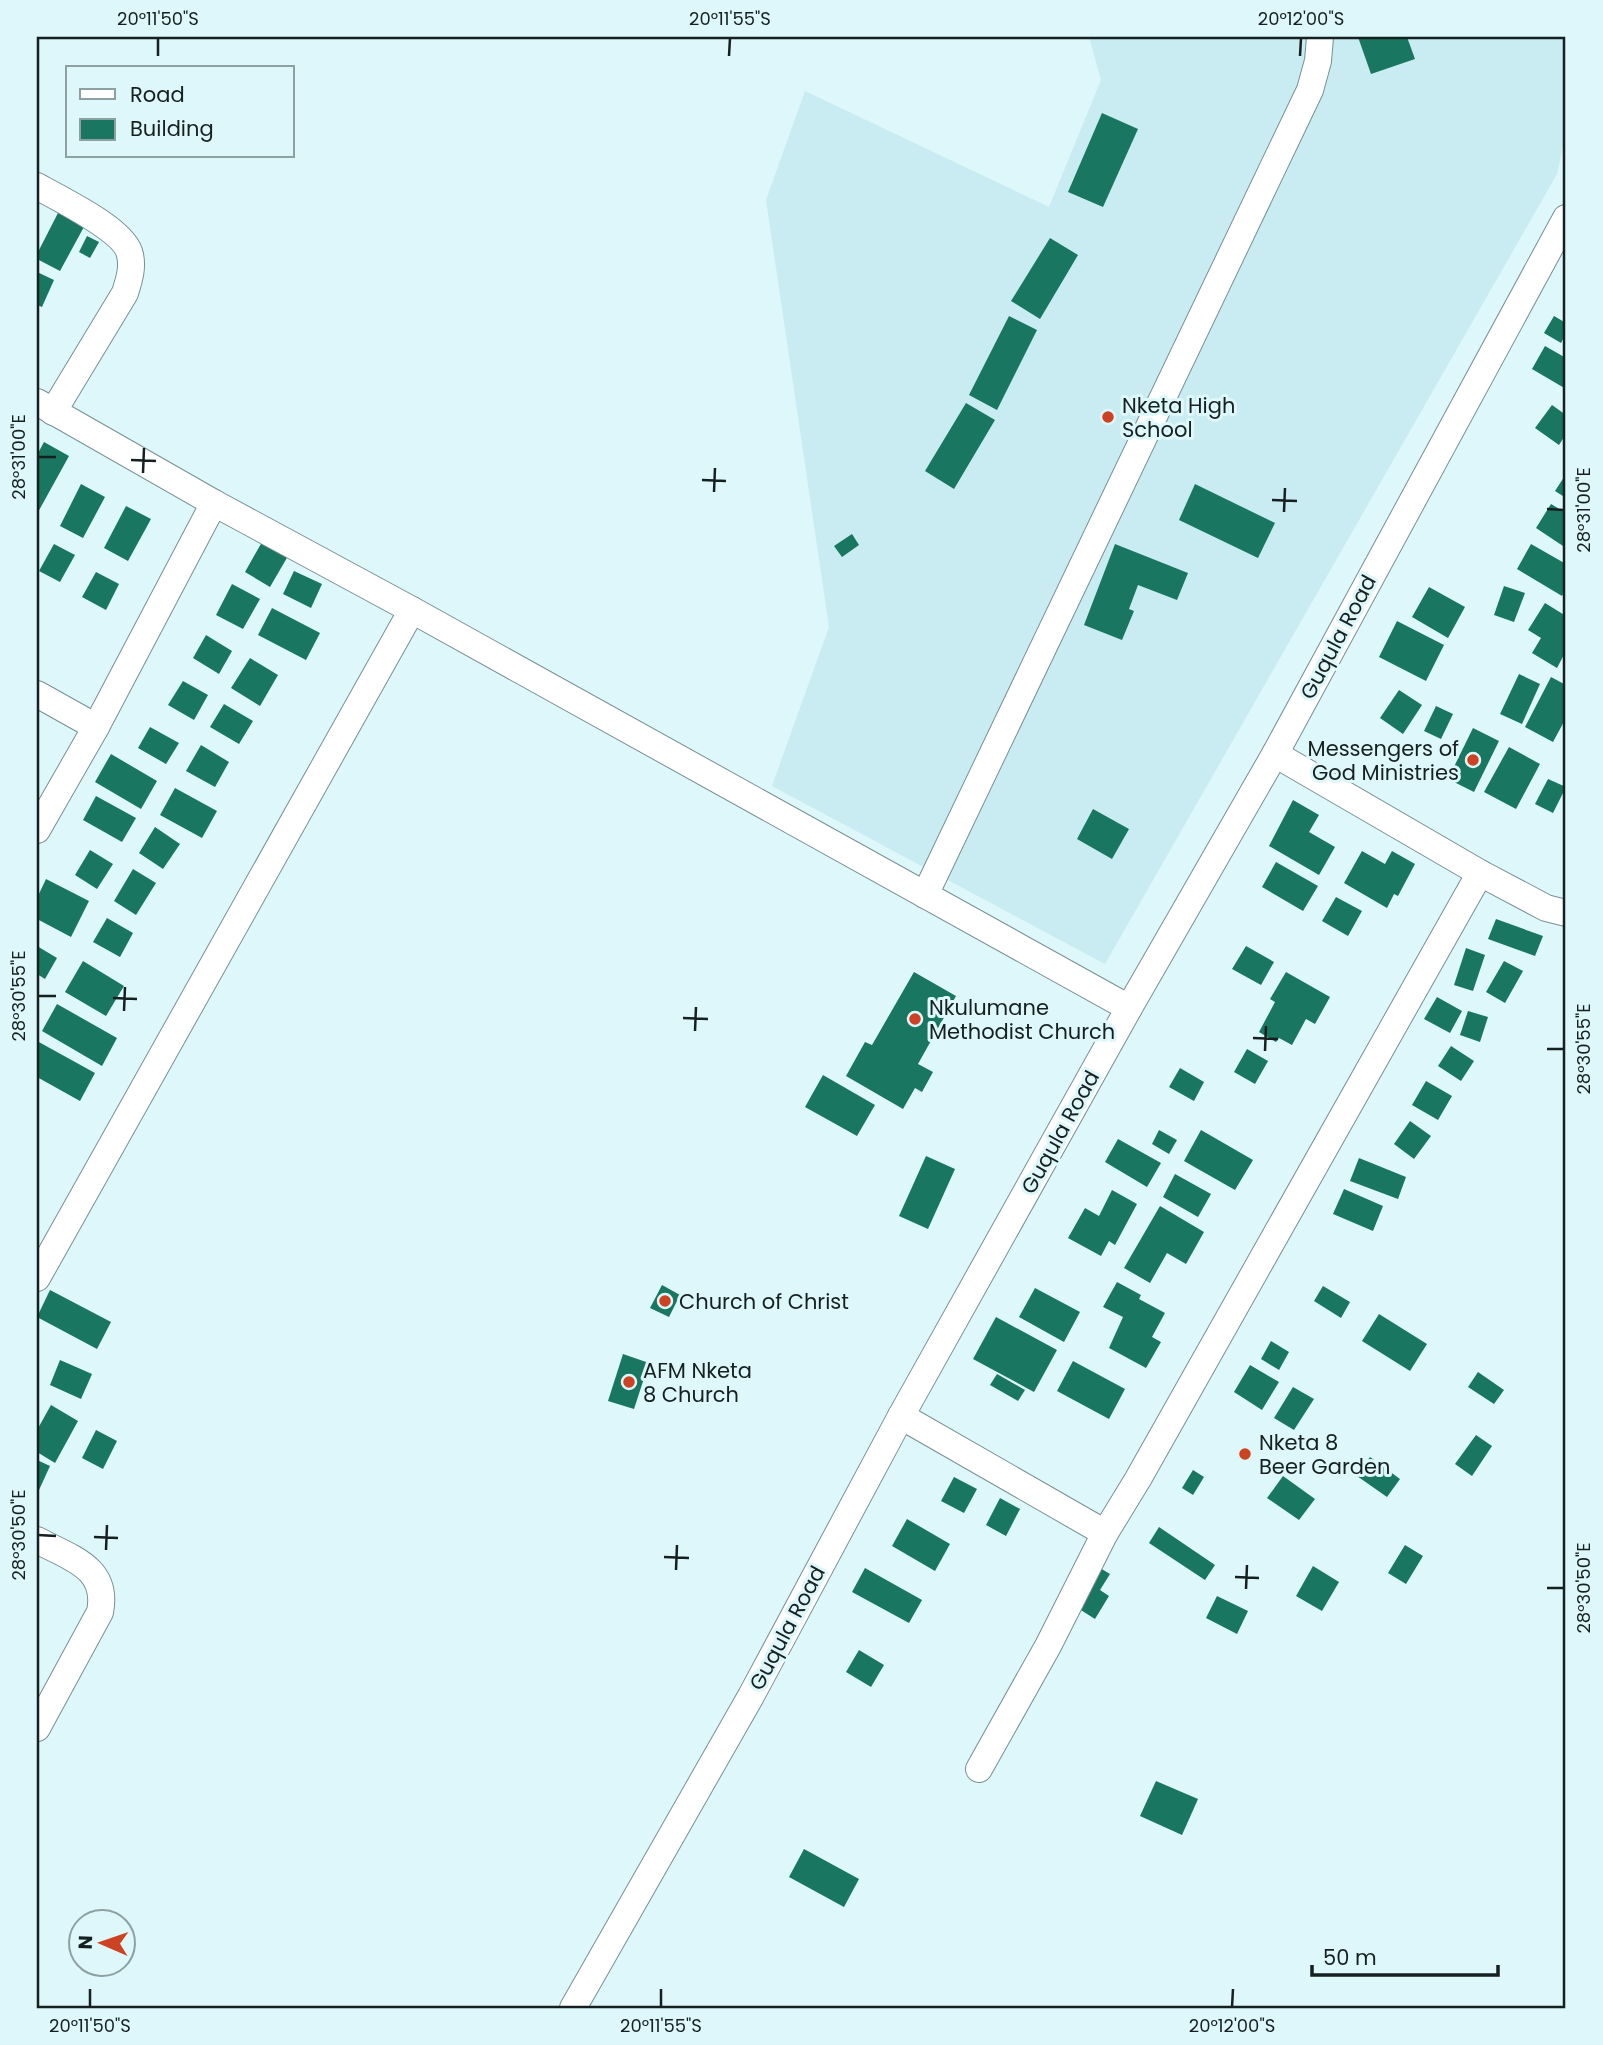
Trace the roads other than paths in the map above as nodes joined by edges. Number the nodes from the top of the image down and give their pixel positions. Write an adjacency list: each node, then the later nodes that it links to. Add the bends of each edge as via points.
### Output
1 (1320, 37): 12 (street, via 1310,90)
2 (37, 186): 4 (street, via 122,239 130,252 131,272 125,293)
3 (1566, 218): 9 (street, Guqula Road)
4 (45, 407): 5 (street)
5 (214, 503): 6 (street); 8 (street)
6 (412, 610): 12 (street); 15 (street)
7 (37, 694): 8 (street)
8 (96, 727): 10 (street)
9 (1275, 754): 11 (street); 14 (street, Guqula Road)
10 (37, 830)
11 (1480, 873): 13 (street, via 1546,908); 17 (street)
12 (925, 895): 14 (street)
13 (1566, 913)
14 (1129, 1008): 16 (street, Guqula Road)
15 (37, 1278)
16 (901, 1416): 17 (street); 21 (street, Guqula Road, via 751,1696)
17 (1105, 1533): 20 (street)
18 (37, 1540): 19 (street, via 85,1567 96,1577 103,1597 100,1612)
19 (37, 1728)
20 (979, 1769)
21 (573, 2008)

